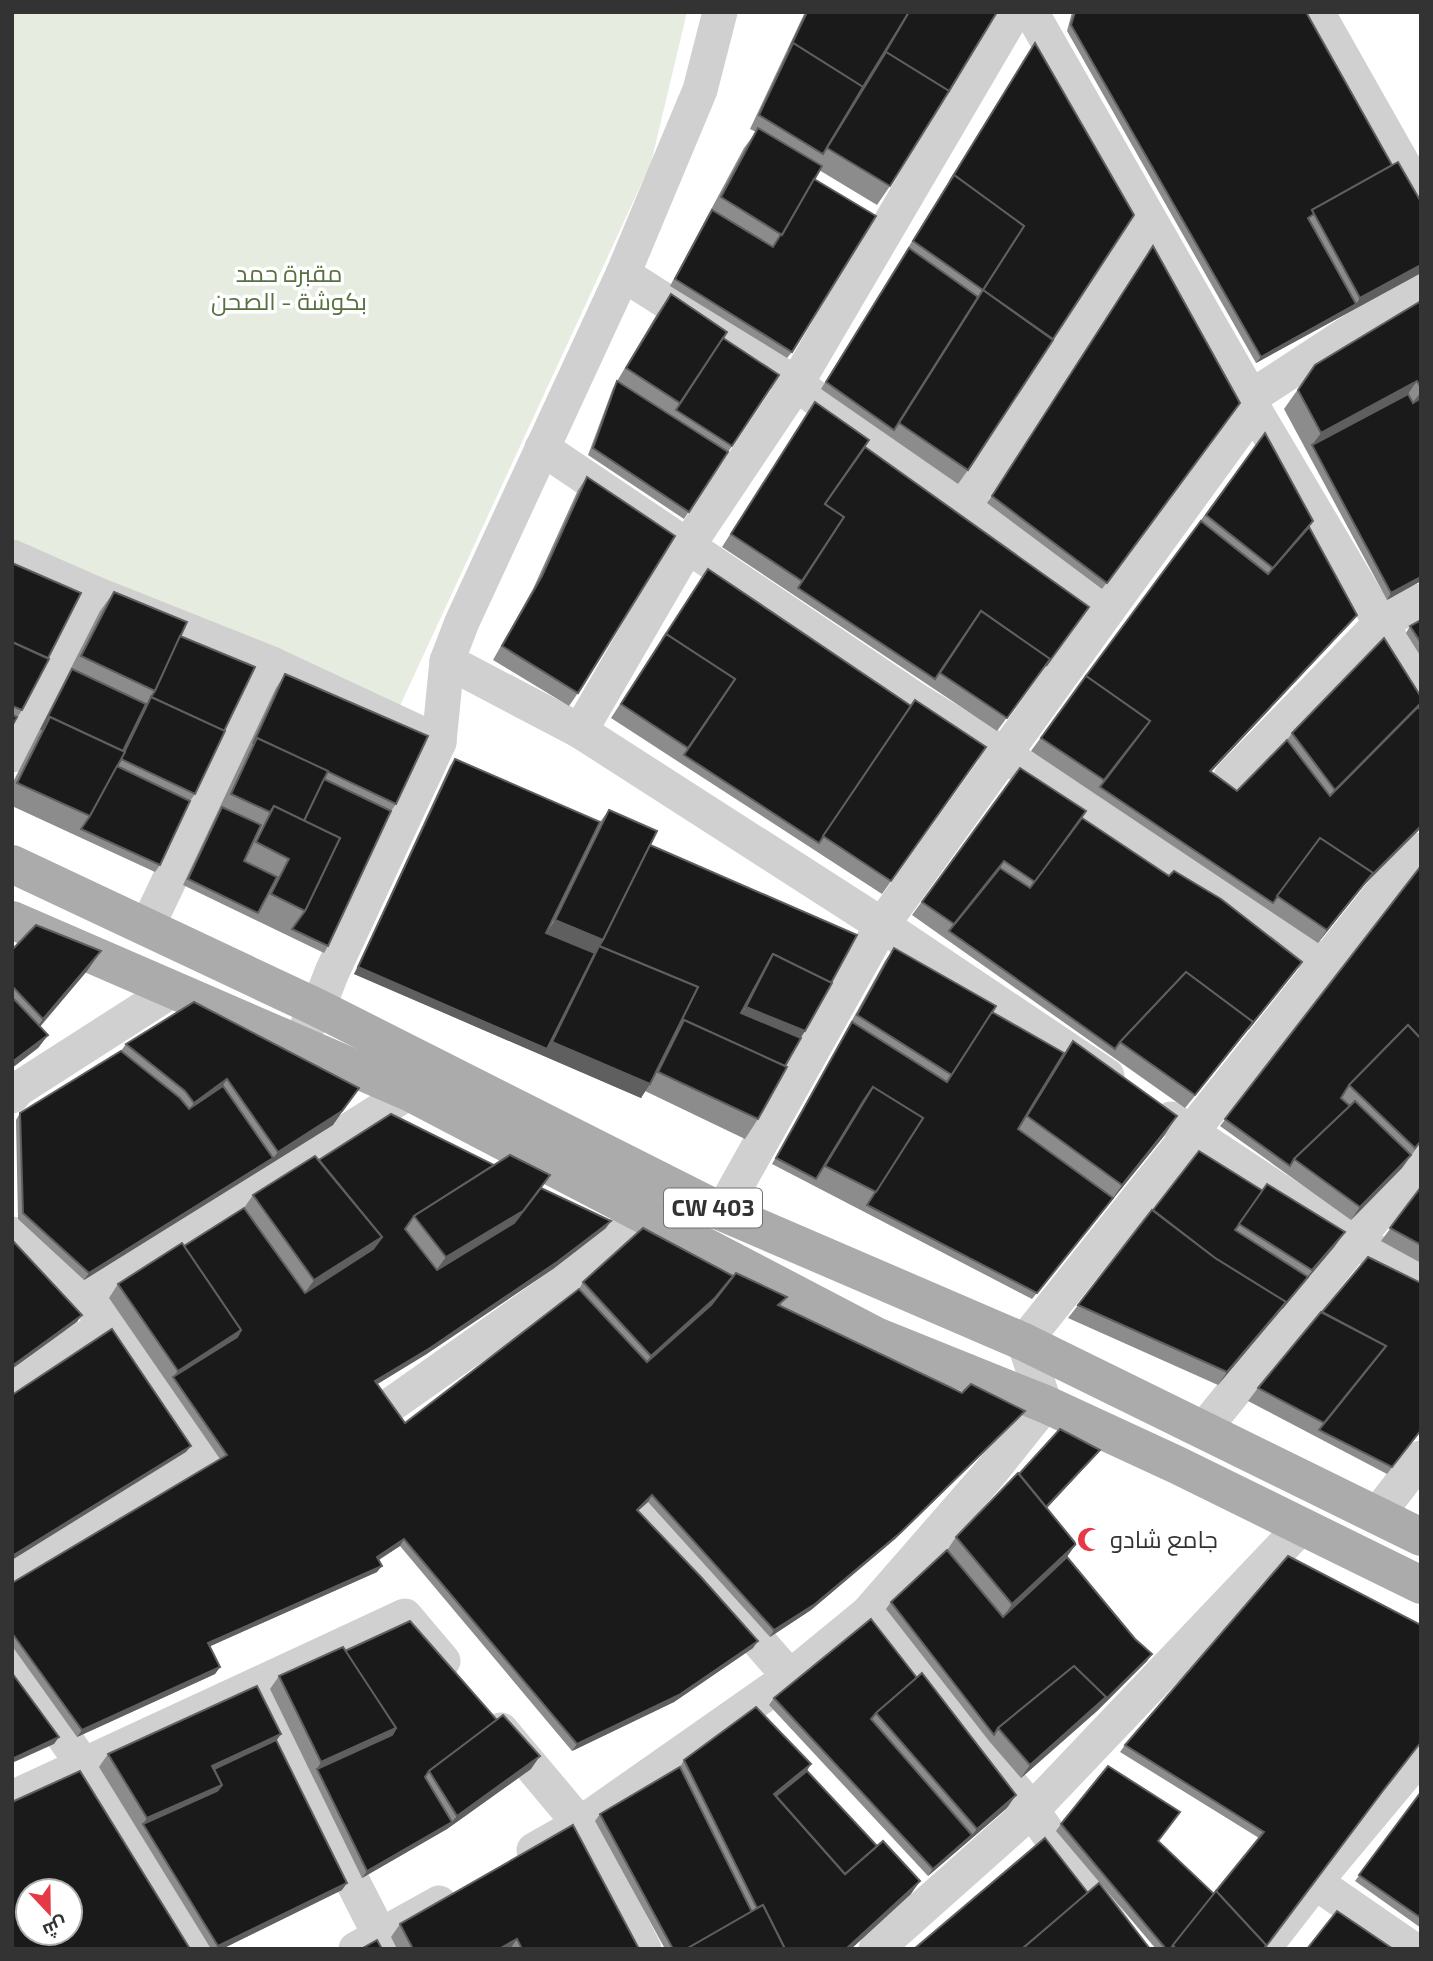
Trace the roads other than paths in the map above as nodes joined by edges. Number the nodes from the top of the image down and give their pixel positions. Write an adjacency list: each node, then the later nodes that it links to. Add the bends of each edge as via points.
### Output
1 (720, 12): 7 (street, via 700,90)
2 (1014, 12): 9 (street)
3 (1031, 12): 6 (street)
4 (1317, 12): 5 (street)
5 (1421, 196)
6 (1148, 219): 10 (street); 12 (street)
7 (623, 274): 9 (street); 11 (street)
8 (1421, 286): 10 (street)
9 (796, 384): 12 (street); 13 (street)
10 (1252, 403): 17 (street); 18 (street)
11 (542, 448): 13 (street); 19 (street)
12 (965, 504): 17 (street)
13 (687, 547): 22 (street); 25 (street)
14 (12, 557): 15 (street)
15 (96, 594): 20 (street); 24 (street)
16 (1421, 601): 18 (street)
17 (1107, 611): 25 (street)
18 (1381, 623): 21 (street); 26 (street)
19 (447, 661): 22 (street); 23 (street)
20 (272, 664): 23 (street); 31 (street)
21 (1421, 691)
22 (580, 731): 30 (street)
23 (439, 742): 34 (street)
24 (12, 755)
25 (1005, 755): 30 (street); 32 (street)
26 (1231, 777)
27 (1421, 850): 32 (street)
28 (12, 864): 31 (main road, CW 403)
29 (12, 920): 33 (main road, CW 403)
30 (882, 925): 38 (street); 40 (street)
31 (147, 927): 34 (main road, CW 403)
32 (1324, 964): 38 (street)
33 (174, 989): 35 (main road, CW 403); 37 (street)
34 (318, 1008): 35 (street); 40 (main road, CW 403)
35 (297, 1044): 36 (main road, CW 403)
36 (409, 1092): 41 (main road, CW 403); 45 (street)
37 (12, 1096)
38 (1190, 1132): 43 (street); 47 (street)
39 (1421, 1160): 43 (street)
40 (722, 1212): 47 (main road, CW 403)
41 (642, 1214): 49 (street, via 562,1283); 50 (main road, CW 403, via 878,1337)
42 (12, 1234): 45 (street)
43 (1355, 1241): 44 (street); 51 (street)
44 (1421, 1276)
45 (82, 1299): 46 (street)
46 (111, 1321): 48 (street); 57 (street, via 202,1455 174,1477)
47 (1024, 1342): 50 (street); 51 (main road, CW 403)
48 (12, 1387)
49 (393, 1404)
50 (1045, 1404): 55 (main road, CW 403); 59 (street)
51 (1203, 1430): 54 (main road, CW 403)
52 (1421, 1458): 54 (street)
53 (648, 1515): 61 (street)
54 (1377, 1516): 56 (main road, CW 403)
55 (1302, 1526): 58 (main road, CW 403); 66 (street)
56 (1421, 1537)
57 (12, 1573)
58 (1421, 1585)
59 (869, 1613): 61 (street); 66 (street)
60 (12, 1662): 64 (street)
61 (790, 1677): 67 (street)
62 (253, 1688): 64 (street); 67 (street, via 405,1616); 71 (street)
63 (1421, 1755): 69 (street)
64 (83, 1766): 65 (street); 73 (street)
65 (12, 1798)
66 (1032, 1810): 72 (street); 75 (street)
67 (580, 1824): 68 (street); 74 (street)
68 (510, 1864)
69 (1315, 1882): 76 (street); 77 (street)
70 (463, 1890): 71 (street)
71 (375, 1944)
72 (881, 1947)
73 (199, 1949)
74 (644, 1949)
75 (1128, 1949)
76 (1263, 1949)
77 (1412, 1949)

